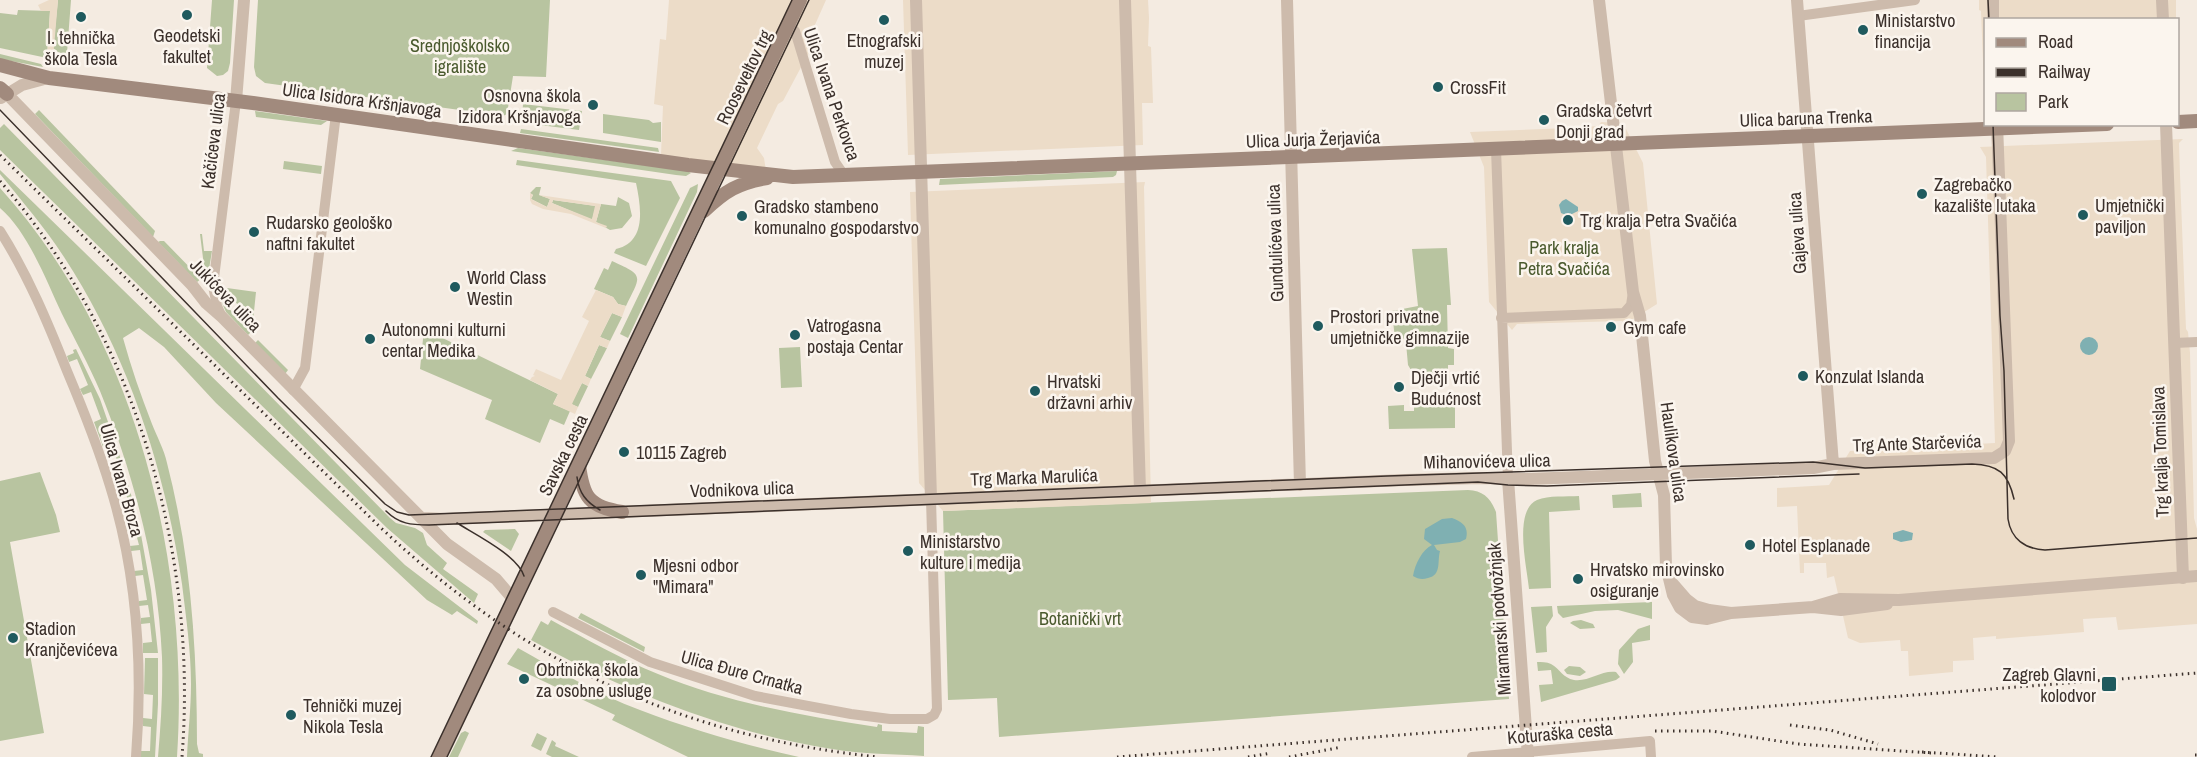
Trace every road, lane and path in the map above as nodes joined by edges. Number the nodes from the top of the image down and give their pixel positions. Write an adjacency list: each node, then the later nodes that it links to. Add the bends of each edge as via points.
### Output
1 (244, 0): 18 (street, Kačićeva ulica)
2 (800, 0): 14 (main road, Rooseveltov trg)
3 (916, 0): 31 (street)
4 (1125, 0): 29 (street)
5 (1287, 0): 28 (street, Gundulićeva ulica)
6 (1599, 0): 26 (street)
7 (1797, 0): 11 (street, Gajeva ulica)
8 (1915, 0): 11 (street)
9 (1993, 0): 12 (street)
10 (2162, 0): 13 (street)
11 (1798, 16): 25 (street, Gajeva ulica)
12 (1993, 18)
13 (2163, 18)
14 (789, 25): 30 (main road, Rooseveltov trg); 32 (street, Ulica Ivana Perkovca, via 795,31 835,162)
15 (0, 64): 16 (main road, Ulica Isidora Kršnjavoga)
16 (49, 78): 17 (street); 18 (main road, Ulica Isidora Kršnjavoga)
17 (2, 94): 36 (street, Jukićeva ulica)
18 (236, 101): 19 (main road, Ulica Isidora Kršnjavoga); 37 (street, Kačićeva ulica)
19 (336, 114): 30 (main road, Ulica Isidora Kršnjavoga); 45 (street, via 305,368)
20 (2197, 121): 21 (main road)
21 (2179, 122)
22 (2034, 126): 24 (main road, Ulica baruna Trenka)
23 (2166, 126): 44 (street, Trg kralja Tomislava)
24 (1997, 127): 25 (main road, Ulica baruna Trenka); 47 (street, Trg Ante Starčevića, via 2008,444 2000,455 1991,458)
25 (1808, 136): 26 (main road, Ulica baruna Trenka); 47 (street, Gajeva ulica)
26 (1617, 144): 27 (main road); 38 (street)
27 (1496, 149): 28 (main road, Ulica Jurja Žerjavića); 41 (street)
28 (1291, 158): 29 (main road, Ulica Jurja Žerjavića); 50 (street, Gundulićeva ulica)
29 (1131, 164): 31 (main road, Ulica Jurja Žerjavića); 51 (street)
30 (720, 169): 33 (main road, Ulica Isidora Kršnjavoga); 34 (main road, Savska cesta)
31 (921, 172): 32 (main road, Ulica Jurja Žerjavića); 52 (street)
32 (844, 175): 33 (main road, Ulica Jurja Žerjavića)
33 (781, 176): 34 (main road, via 737,185)
34 (697, 218): 46 (main road, Savska cesta)
35 (0, 231): 60 (street, Ulica Ivana Broza, via 46,320 111,488 127,557 137,628)
36 (192, 285): 37 (street, via 204,291); 40 (street, Jukićeva ulica)
37 (213, 286): 40 (street, Kačićeva ulica)
38 (1633, 292): 39 (street, via 1631,305); 42 (street)
39 (1624, 312): 41 (street); 42 (street)
40 (222, 317): 45 (street, Jukićeva ulica)
41 (1501, 318): 49 (street)
42 (1640, 328): 48 (street, Haulikova ulica, via 1655,461)
43 (2197, 342): 44 (street)
44 (2174, 343): 57 (street, Trg kralja Tomislava)
45 (293, 390): 55 (street, Jukićeva ulica)
46 (579, 464): 53 (main road, via 590,501); 54 (main road, Savska cesta)
47 (1833, 464): 48 (street, Mihanovićeva ulica)
48 (1660, 474): 49 (street, Mihanovićeva ulica); 57 (street, Haulikova ulica, via 1670,580 1695,606 1709,610 1731,613 1813,607 1840,599 1899,600)
49 (1508, 479): 50 (street, Mihanovićeva ulica); 63 (street, Miramarski podvožnjak)
50 (1300, 485): 51 (street, Mihanovićeva ulica)
51 (1140, 491): 52 (street, Trg Marka Marulića)
52 (931, 499): 53 (street, Vodnikova ulica); 59 (street, Ulica Đure Crnatka, via 937,700 934,716 890,719 755,696 650,662)
53 (622, 512): 54 (street, Vodnikova ulica)
54 (555, 515): 55 (street); 58 (main road, Savska cesta)
55 (423, 518): 58 (street, Jukićeva ulica, via 452,548 502,584)
56 (2197, 576): 57 (street)
57 (2183, 578)
58 (514, 600): 61 (main road, Savska cesta)
59 (553, 612)
60 (136, 757)
61 (439, 757)
62 (1472, 757): 64 (street, Koturaška cesta, via 1650,741)
63 (1528, 757)
64 (1651, 757)

